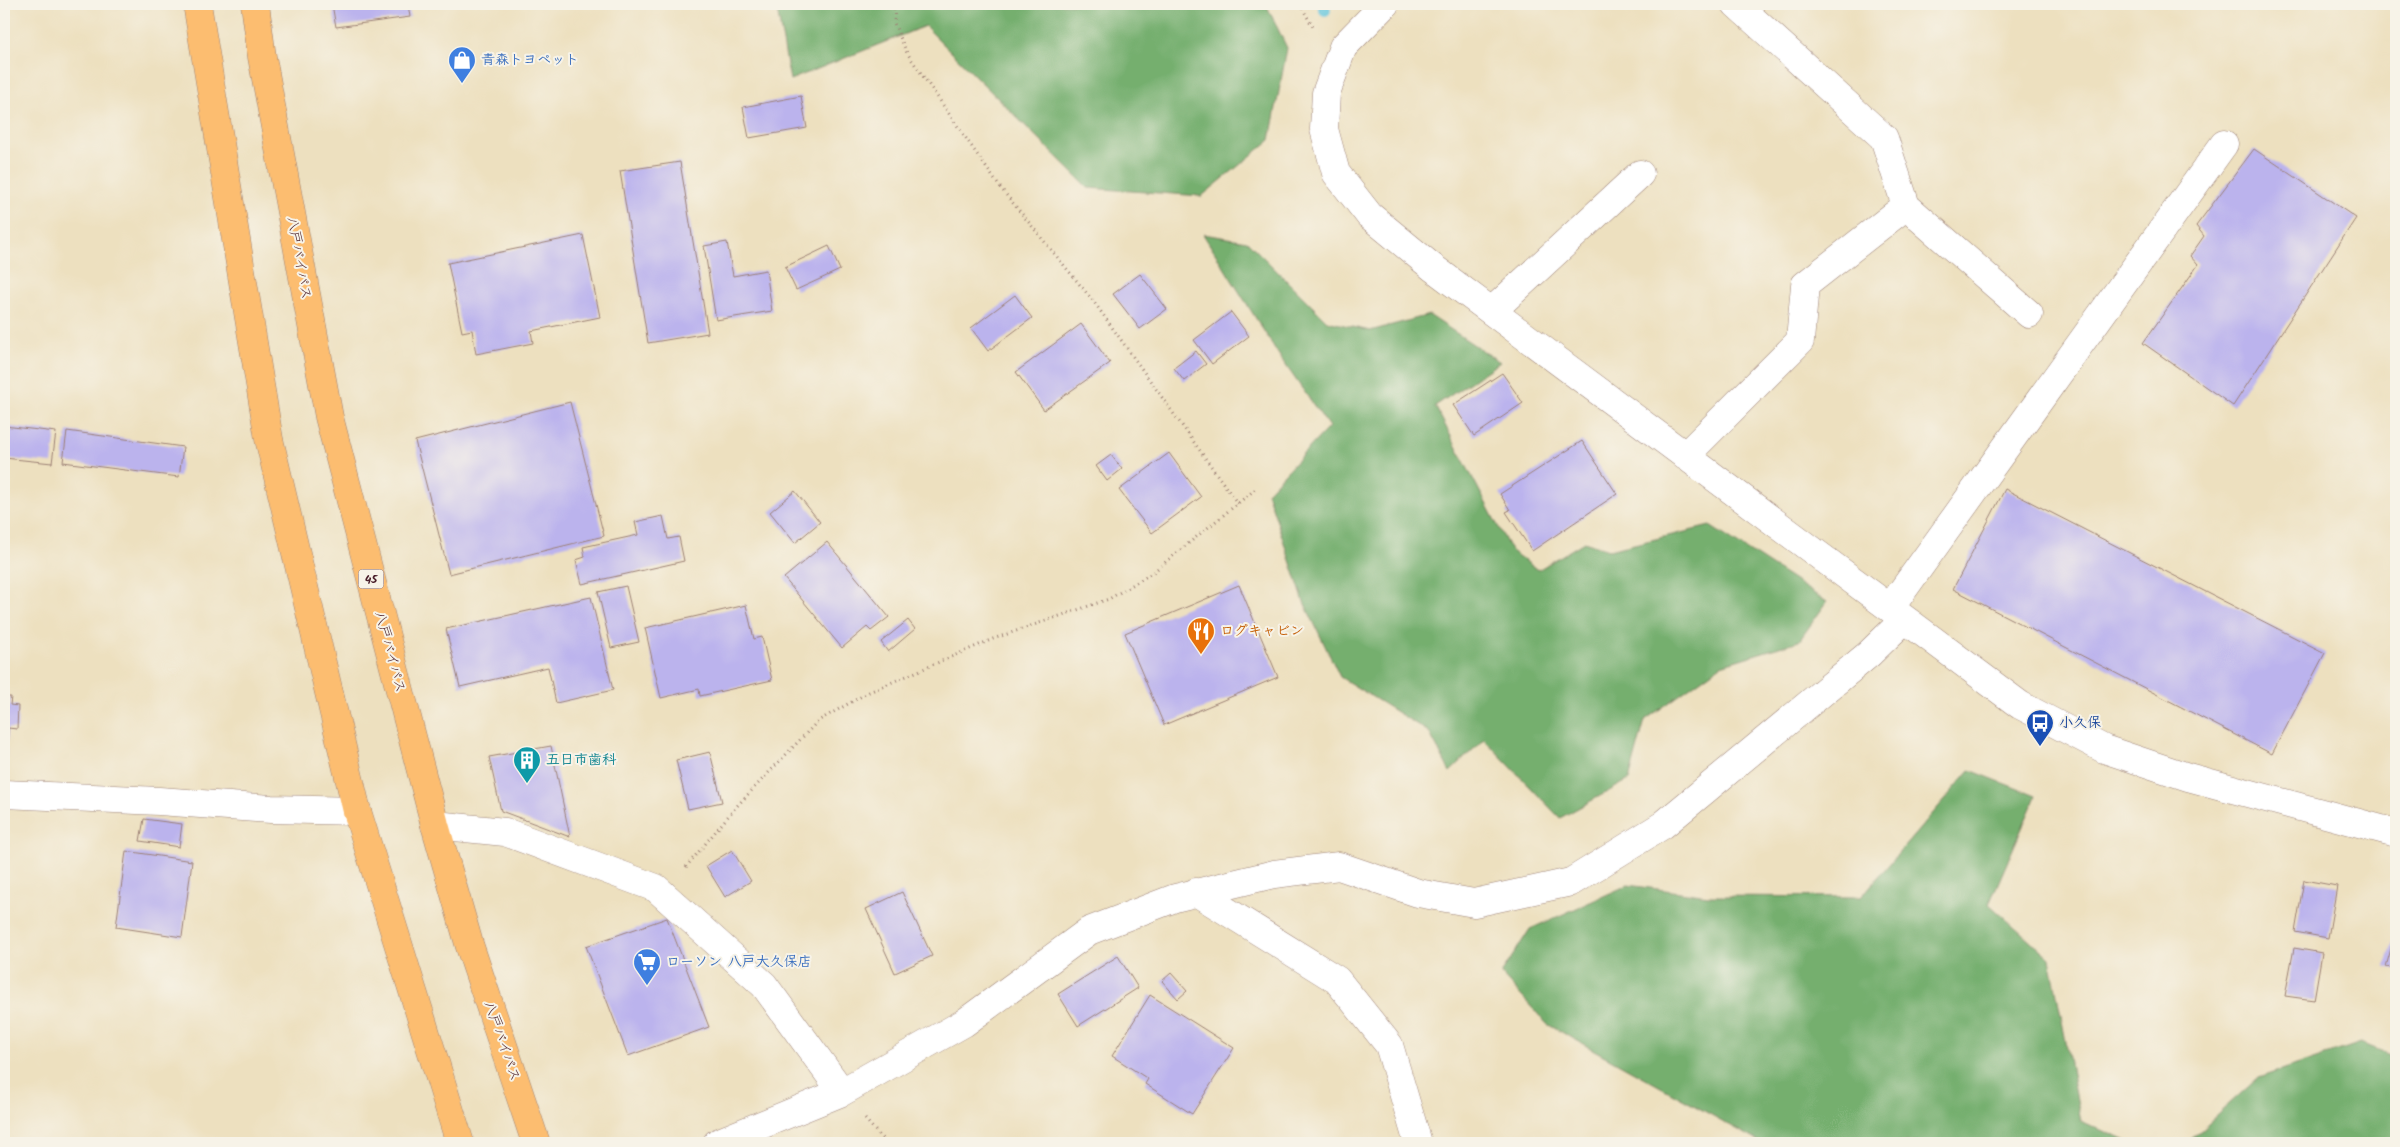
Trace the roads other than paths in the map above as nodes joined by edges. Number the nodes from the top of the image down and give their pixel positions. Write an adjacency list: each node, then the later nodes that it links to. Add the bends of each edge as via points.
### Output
1 (197, 4): 13 (highway, via 269,439)
2 (255, 4): 14 (highway, 八戸バイパス / 45, via 329,417)
3 (1385, 4): 8 (street, via 1344,47 1326,92 1324,129 1336,174 1369,214 1432,267)
4 (1736, 4): 7 (street, via 1884,138)
5 (2224, 144): 11 (street)
6 (1640, 174): 8 (street)
7 (1906, 206): 9 (street); 10 (street, via 1805,285 1800,341)
8 (1492, 311): 10 (street)
9 (2029, 314)
10 (1685, 456): 11 (street)
11 (1897, 614): 15 (street, via 2020,705 2104,749 2188,777); 16 (street, via 1869,654 1663,825 1572,882 1474,903 1418,893 1340,866 1274,874)
12 (4, 794): 13 (street)
13 (357, 811): 18 (highway)
14 (436, 825): 17 (street, via 505,832 656,888 764,985); 19 (highway, 八戸バイパス / 45, via 470,947)
15 (2396, 833)
16 (1196, 892): 17 (street, via 1089,931 964,1023); 21 (street, via 1337,980 1389,1045)
17 (842, 1092): 20 (street)
18 (460, 1143)
19 (536, 1143)
20 (717, 1143)
21 (1418, 1143)

